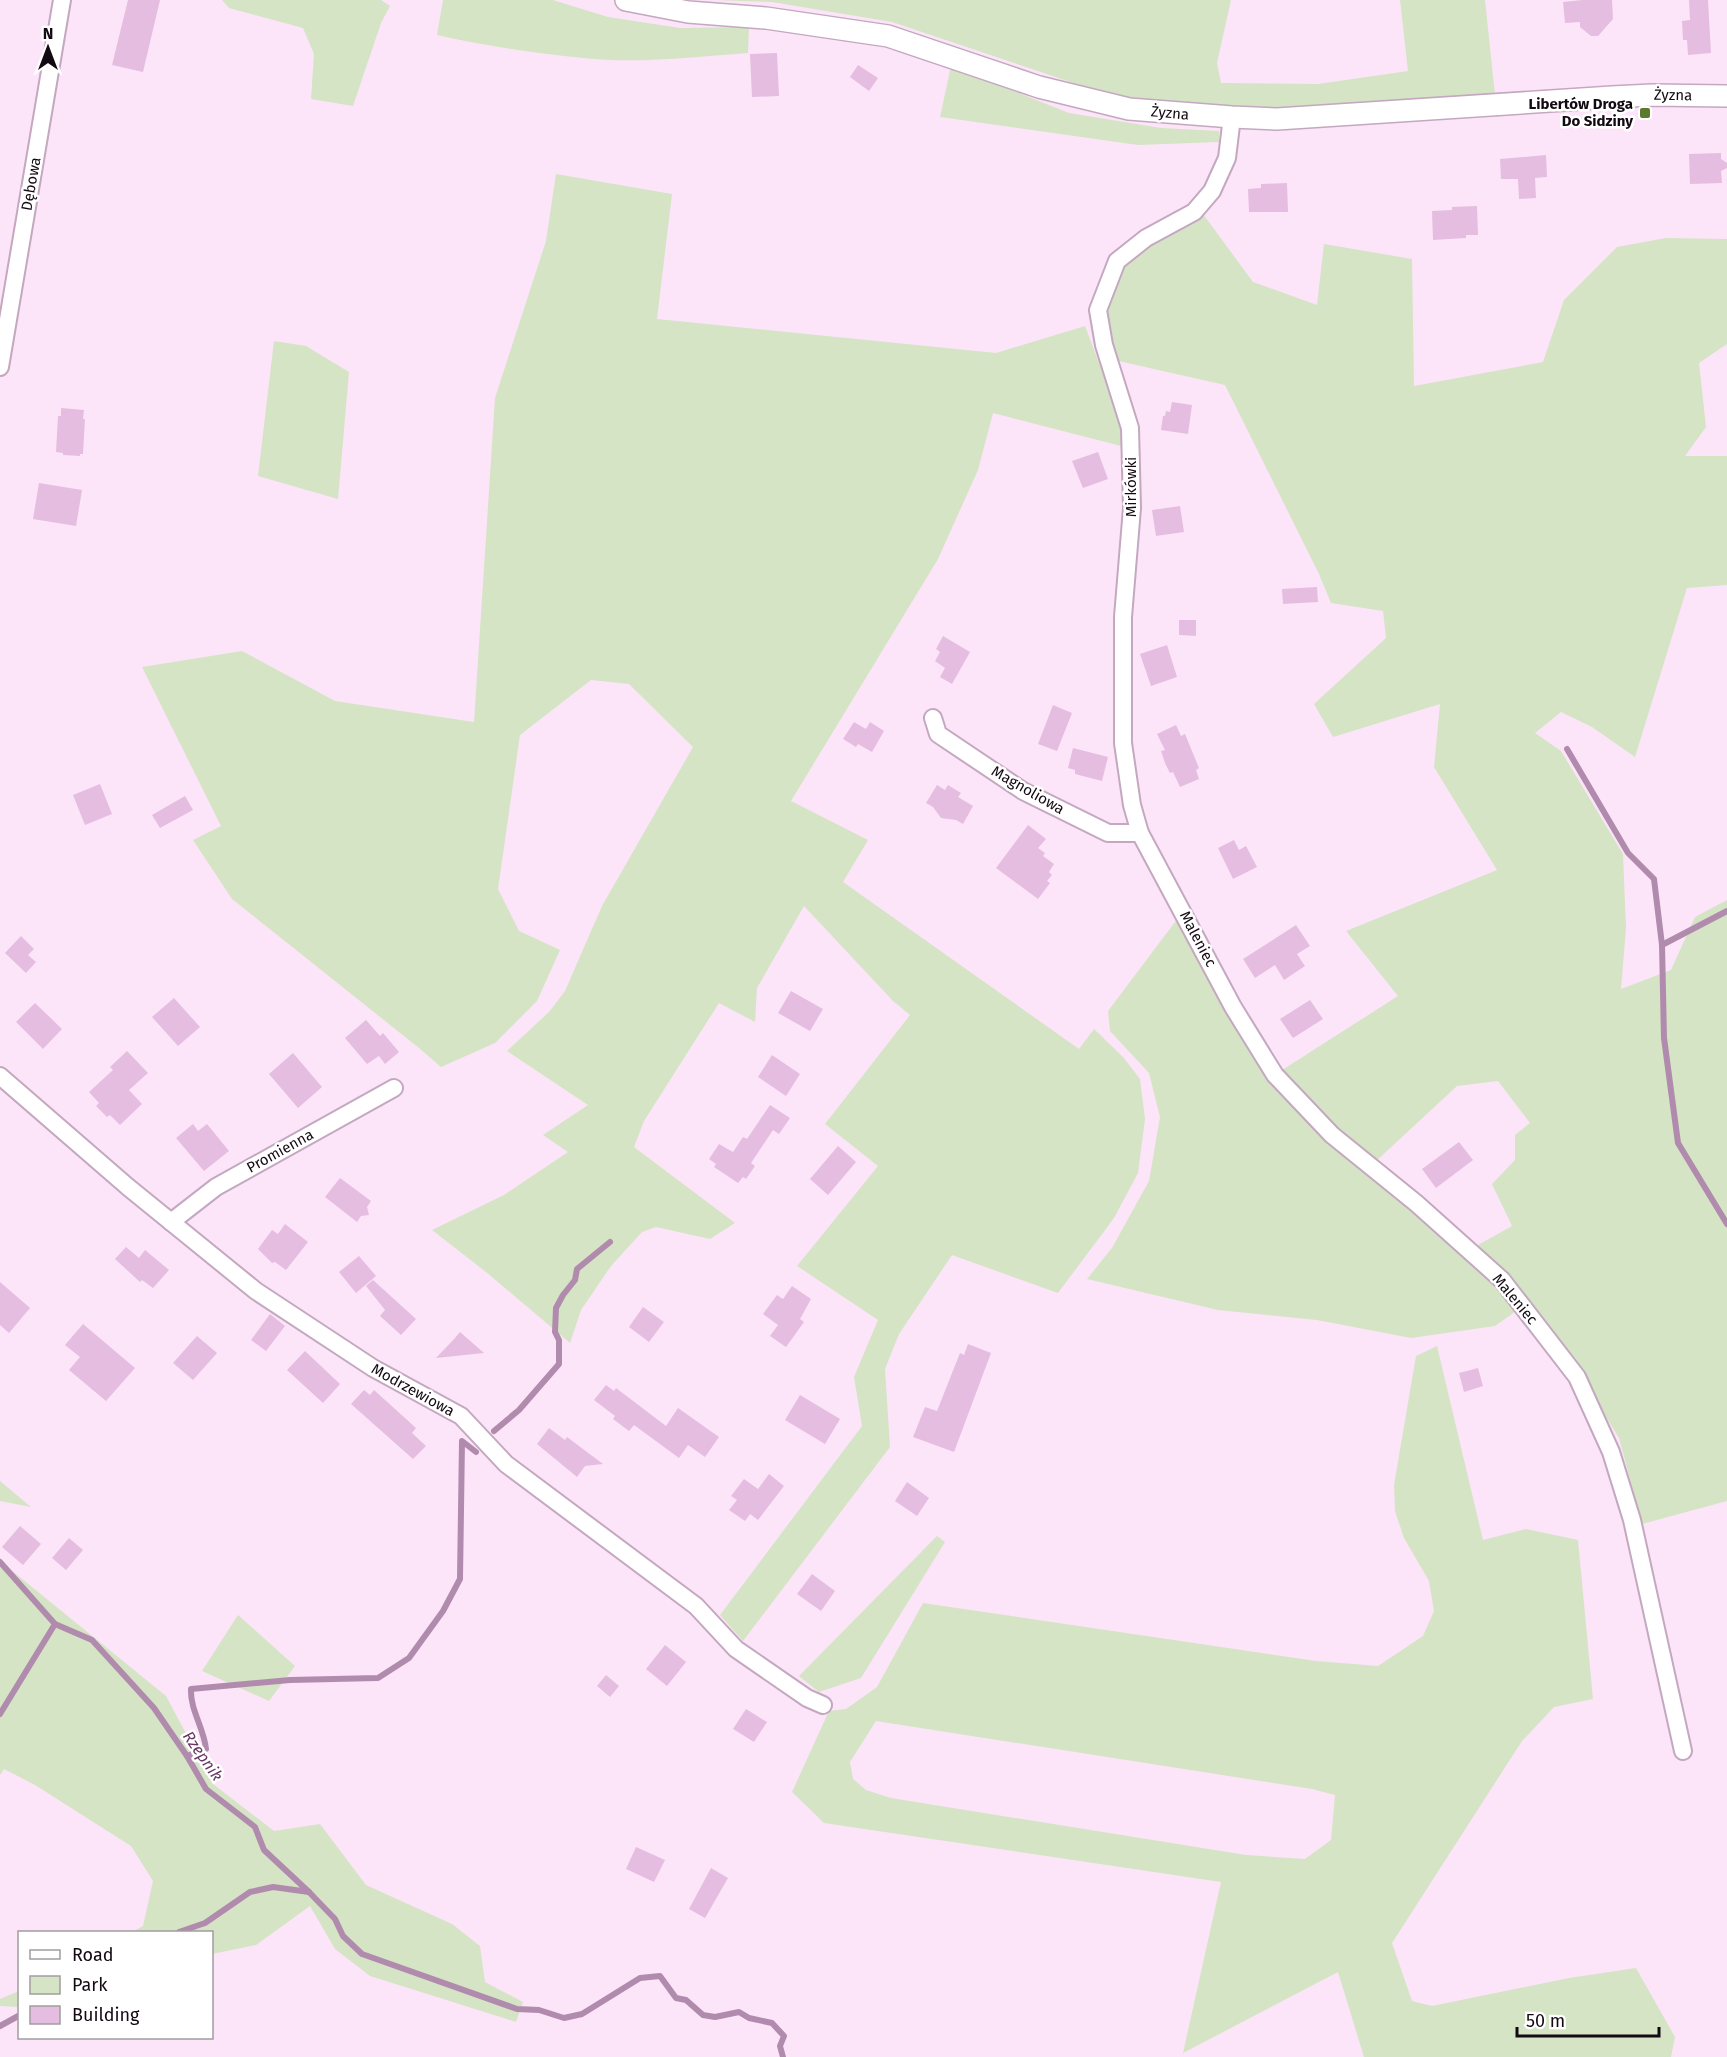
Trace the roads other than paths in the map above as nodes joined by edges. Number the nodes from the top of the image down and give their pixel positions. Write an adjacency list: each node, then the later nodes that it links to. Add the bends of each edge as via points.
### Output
1 (62, 0): 5 (street, Dębowa)
2 (626, 0): 4 (street, Żyzna, via 688,12 766,18 888,36 1039,87 1129,109)
3 (1727, 96): 4 (street, Żyzna, via 1652,95 1277,119)
4 (1232, 117): 7 (street, Mirkówki, via 1227,158 1212,191 1194,212 1146,238 1117,261 1098,310 1104,345 1130,428 1132,508 1124,617 1123,743)
5 (0, 368)
6 (933, 718): 7 (street, Magnoliowa, via 938,734 1023,791 1108,832)
7 (1140, 832): 8 (street, Mirkówki)
8 (1180, 905): 13 (street, Maleniec, via 1233,1006 1275,1075 1332,1135 1502,1280 1577,1377 1611,1452 1632,1520)
9 (0, 1076): 11 (street, Modrzewiowa)
10 (394, 1088): 11 (street, Promienna, via 216,1187)
11 (171, 1222): 12 (street, Modrzewiowa, via 266,1297 373,1368 461,1416 506,1464 696,1606 736,1649)
12 (823, 1705)
13 (1683, 1751)

